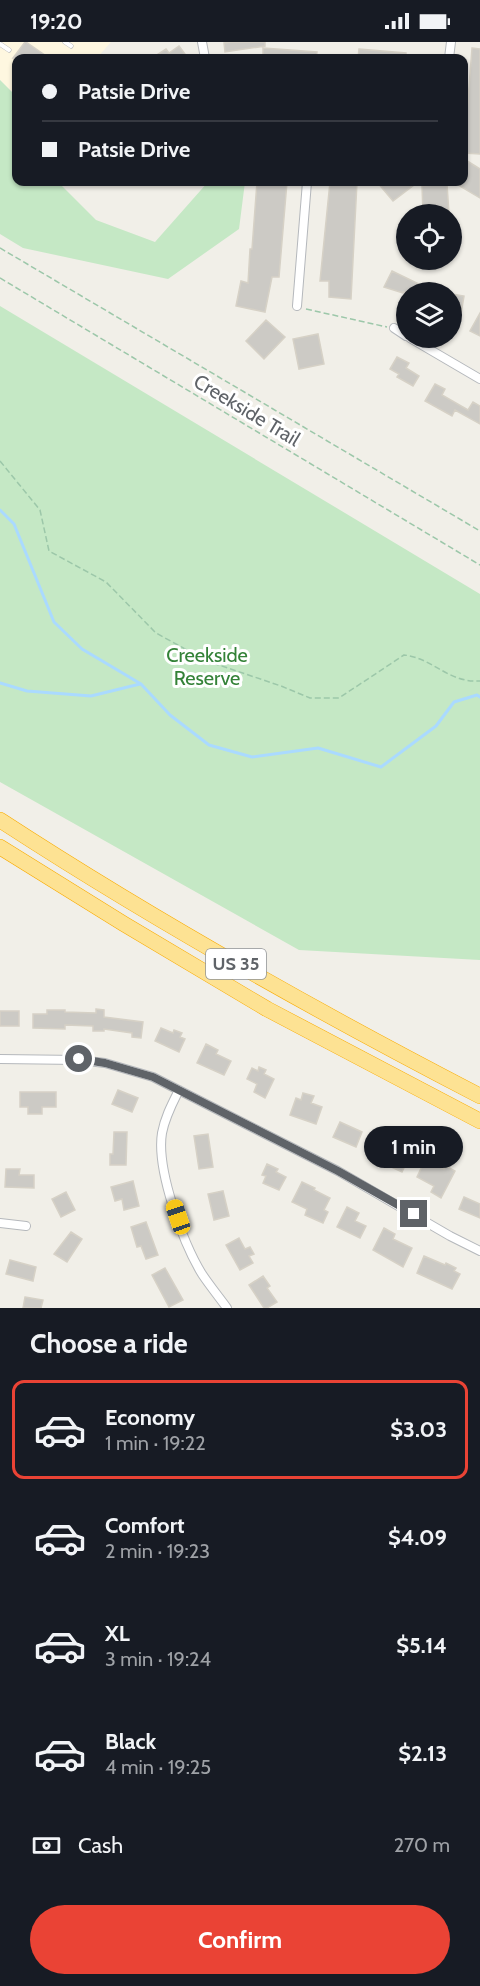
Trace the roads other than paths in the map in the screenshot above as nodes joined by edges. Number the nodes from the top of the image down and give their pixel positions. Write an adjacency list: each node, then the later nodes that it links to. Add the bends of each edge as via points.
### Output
1 (65, 42): 3 (lane)
2 (0, 44): 4 (lane)
3 (71, 46)
4 (9, 50)
5 (307, 186): 6 (street)
6 (297, 306)
7 (427, 348): 8 (street)
8 (480, 379)
9 (0, 820): 13 (highway, US 35, via 217,954)
10 (0, 847): 14 (highway, US 35, via 267,1009)
11 (0, 1059): 12 (street, via 79,1059 105,1063 139,1071)
12 (179, 1090): 17 (street, via 338,1171); 18 (street, via 168,1110 162,1135 163,1172 197,1265)
13 (480, 1096)
14 (480, 1121)
15 (0, 1223): 16 (street)
16 (26, 1226)
17 (480, 1251)
18 (227, 1308)

